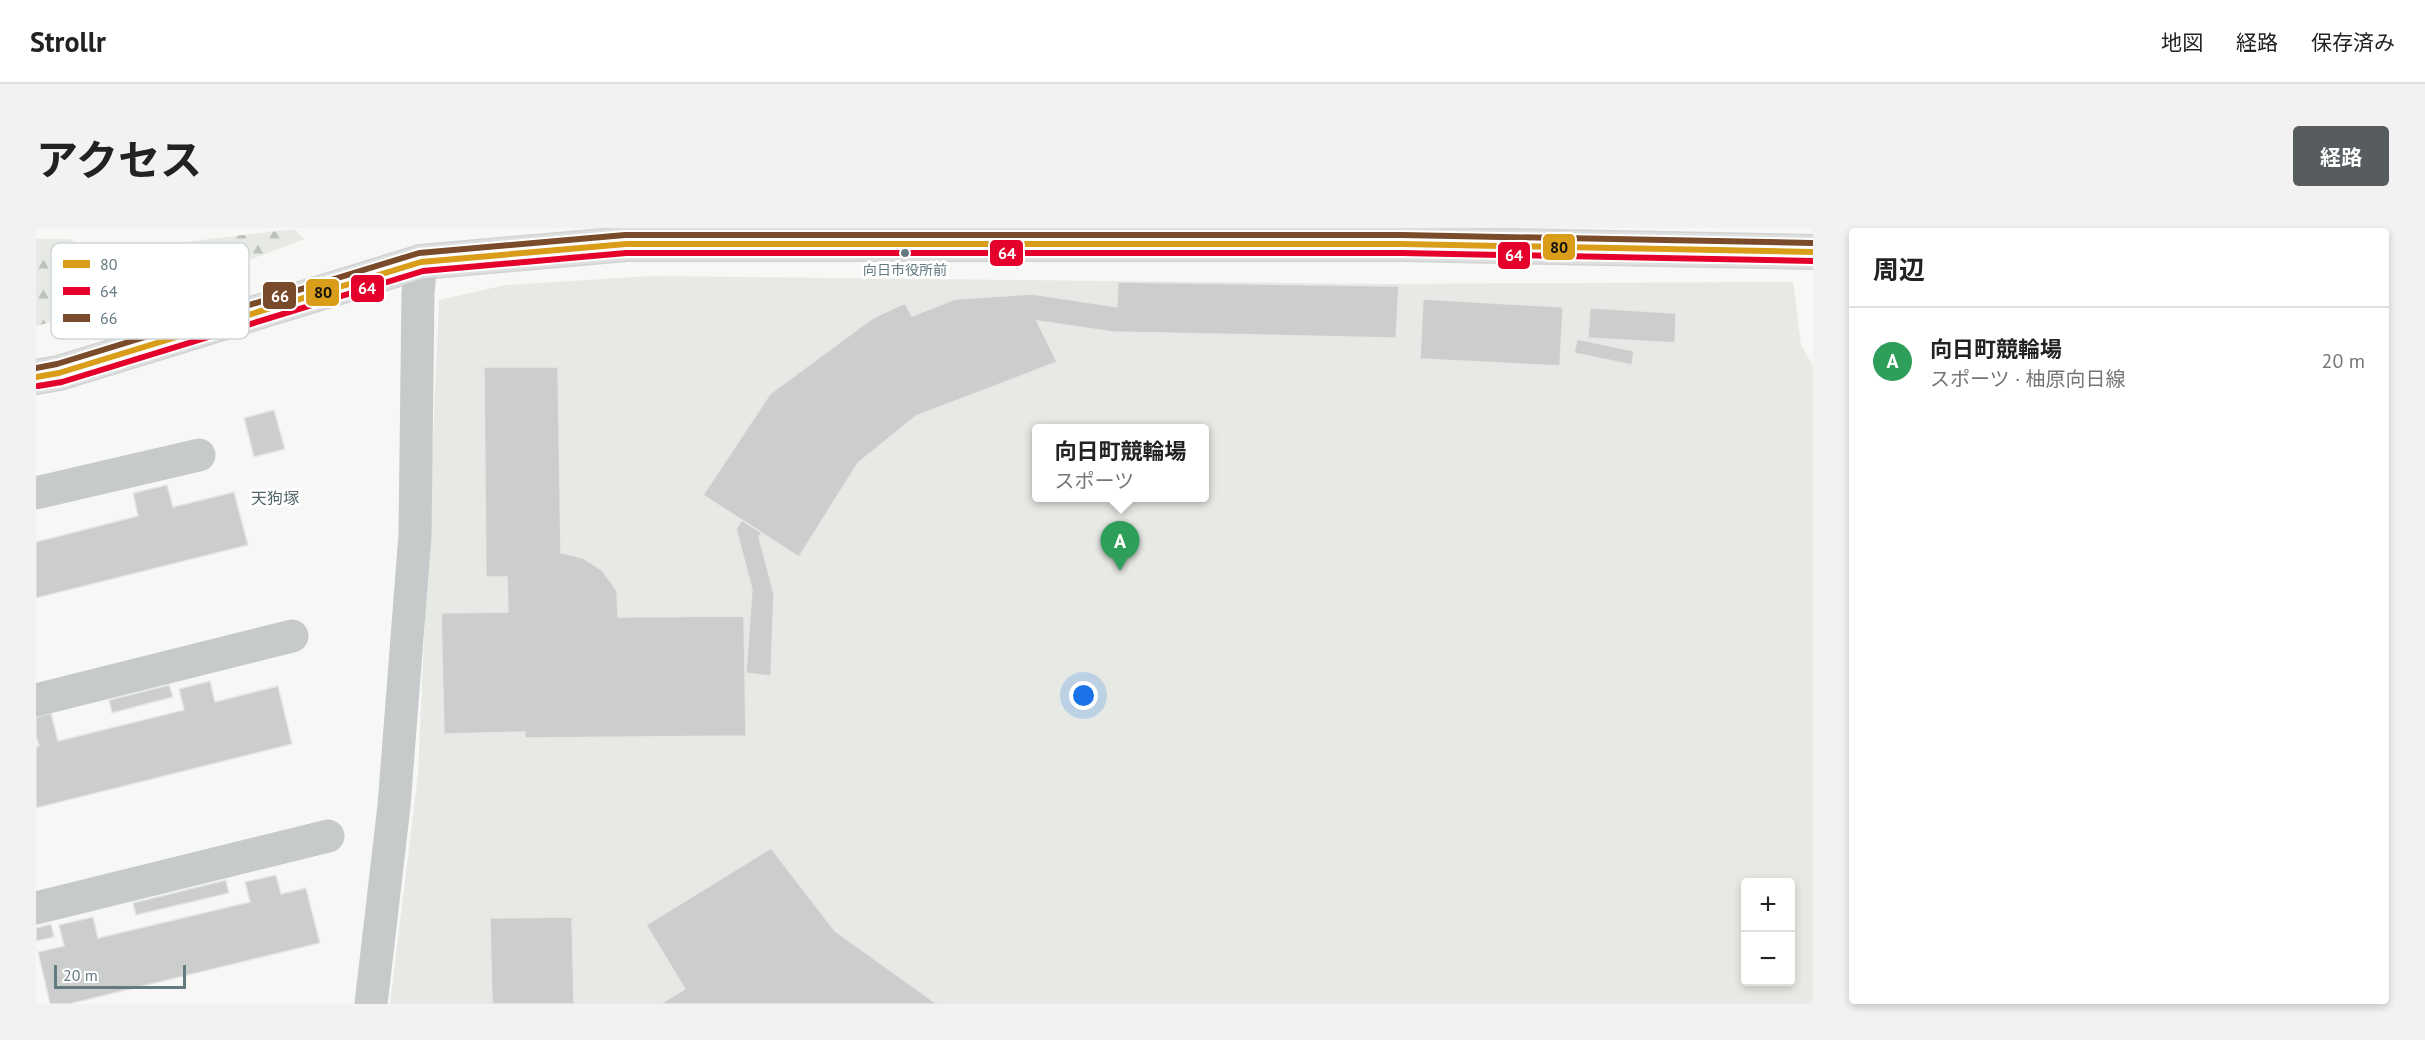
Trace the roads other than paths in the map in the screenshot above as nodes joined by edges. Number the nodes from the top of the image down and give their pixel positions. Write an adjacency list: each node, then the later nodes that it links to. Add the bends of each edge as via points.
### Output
1 (624, 236): 2 (main road); 5 (main road)
2 (1401, 236): 3 (main road)
3 (1650, 238): 4 (main road)
4 (1813, 252)
5 (421, 262): 6 (main road); 15 (street, via 415,535 394,807)
6 (249, 315)
7 (170, 339): 8 (main road)
8 (36, 377)
9 (199, 454): 10 (street)
10 (36, 493)
11 (292, 636): 12 (street)
12 (36, 700)
13 (328, 836): 14 (street)
14 (36, 908)
15 (371, 1004)

